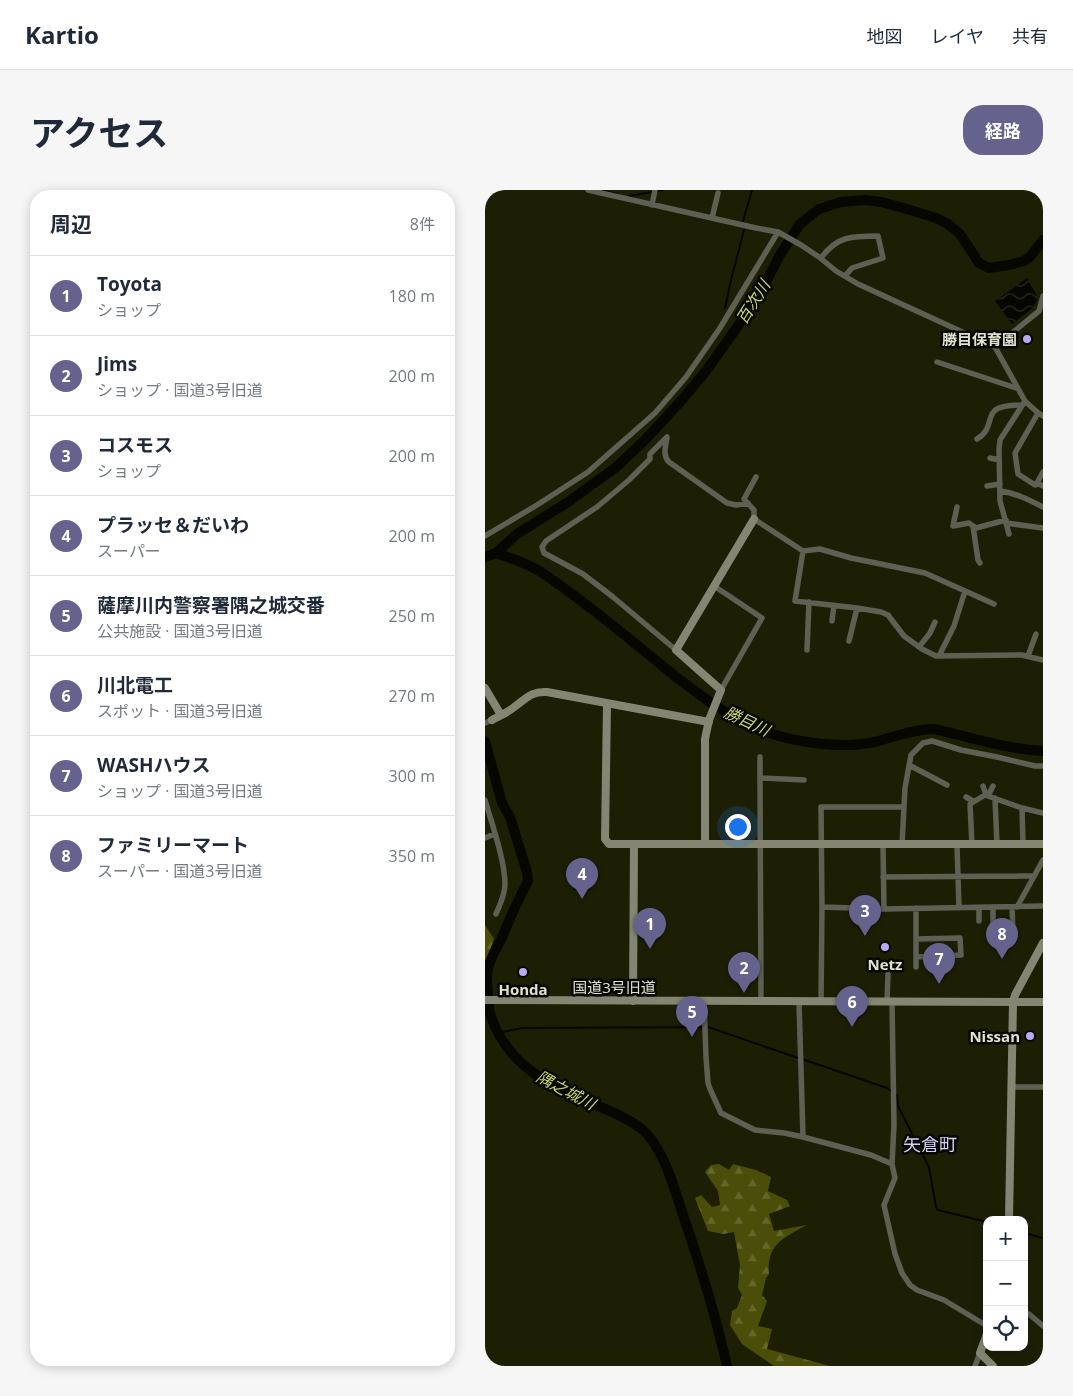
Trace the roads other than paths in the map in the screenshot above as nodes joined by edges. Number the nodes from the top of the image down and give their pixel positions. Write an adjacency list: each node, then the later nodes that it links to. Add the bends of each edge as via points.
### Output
1 (588, 190): 4 (street)
2 (655, 191): 4 (street)
3 (718, 193): 5 (street)
4 (652, 205): 5 (street)
5 (711, 218): 6 (street)
6 (778, 232): 7 (street); 33 (street, via 720,328 686,377 655,413 587,472)
7 (821, 258): 8 (street); 8 (street, via 833,244 848,237 878,236 883,258 852,268)
8 (845, 276): 11 (street)
9 (1043, 296): 10 (street)
10 (1041, 312): 11 (street)
11 (995, 347): 13 (street)
12 (937, 362): 13 (street)
13 (1016, 388): 14 (street)
14 (1023, 403): 15 (street); 16 (street, via 996,408 983,435); 18 (street, via 1000,440)
15 (1041, 415): 21 (street, via 1015,453 1018,474 1035,485)
16 (977, 439)
17 (990, 458): 18 (street)
18 (999, 460): 24 (street)
19 (1043, 472): 21 (street)
20 (756, 477): 25 (street, via 744,499)
21 (1037, 483): 23 (street)
22 (987, 486): 24 (street)
23 (1043, 486)
24 (1000, 487): 27 (street); 29 (street)
25 (748, 503): 28 (street, via 754,510); 47 (street, via 727,503 669,462 665,454 667,437 629,480 542,546 544,552 583,574)
26 (957, 507): 30 (street, via 953,526 969,523)
27 (1043, 507)
28 (754, 519): 34 (street); 36 (street)
29 (1006, 522): 30 (street); 31 (street); 32 (street)
30 (973, 526): 35 (street, via 972,540)
31 (1043, 528)
32 (1009, 534)
33 (485, 536)
34 (803, 551): 37 (street, via 820,549 925,573); 38 (street, via 795,601)
35 (980, 564)
36 (714, 586): 47 (street); 53 (street, via 762,618)
37 (965, 591): 39 (street); 49 (street, via 954,626)
38 (809, 602): 40 (street); 48 (street)
39 (993, 604)
40 (834, 605): 41 (street); 42 (street)
41 (857, 608): 45 (street); 46 (street, via 888,615 904,636)
42 (832, 620)
43 (935, 622): 46 (street)
44 (1036, 634): 50 (street)
45 (849, 641)
46 (919, 647): 49 (street)
47 (676, 650): 53 (street)
48 (807, 650)
49 (939, 656): 50 (street)
50 (1028, 656): 51 (street)
51 (1043, 660)
52 (485, 688): 55 (street)
53 (720, 692): 57 (street)
54 (607, 704): 55 (street, via 540,691 533,692); 57 (street); 76 (street, via 605,840 609,844)
55 (501, 715): 56 (street)
56 (489, 721)
57 (709, 721): 77 (street, via 705,739)
58 (760, 757): 61 (street)
59 (909, 765): 60 (street, via 911,755 923,743 932,741); 63 (street); 71 (street)
60 (1043, 766)
61 (760, 778): 62 (street); 81 (street)
62 (805, 780)
63 (947, 784)
64 (983, 786): 66 (street)
65 (993, 786): 66 (street)
66 (987, 796): 68 (street); 70 (street)
67 (966, 797): 70 (street)
68 (995, 798): 72 (street); 86 (street)
69 (485, 800): 74 (street)
70 (973, 801): 85 (street, via 970,804)
71 (904, 807): 82 (street, via 821,807); 83 (street)
72 (1022, 808): 73 (street); 79 (street)
73 (1043, 813)
74 (494, 834): 75 (street); 99 (street, via 505,884)
75 (485, 838)
76 (634, 844): 77 (street); 109 (street)
77 (705, 844): 81 (street)
78 (883, 844): 82 (street); 83 (street); 90 (street)
79 (1023, 844): 80 (street); 86 (street)
80 (1043, 844)
81 (761, 845): 82 (street); 111 (street)
82 (821, 845): 92 (street)
83 (902, 845): 84 (street)
84 (957, 845): 85 (street); 88 (street)
85 (972, 845): 86 (street)
86 (997, 845)
87 (1043, 860): 89 (street)
88 (958, 876): 89 (street); 90 (street); 96 (street)
89 (1034, 876): 94 (street)
90 (883, 877): 98 (street)
91 (1043, 906): 94 (street)
92 (822, 907): 98 (street); 113 (street)
93 (993, 907): 94 (street); 97 (street); 101 (street)
94 (1015, 907): 102 (street)
95 (916, 908): 96 (street); 98 (street); 103 (street)
96 (959, 908): 97 (street)
97 (979, 908): 100 (street)
98 (883, 909)
99 (496, 914)
100 (979, 921)
101 (993, 922)
102 (1013, 932)
103 (916, 939): 105 (street); 105 (street, via 960,938 961,955)
104 (1043, 942): 115 (street)
105 (916, 957): 106 (street)
106 (916, 967)
107 (888, 974): 114 (street)
108 (485, 1000): 109 (street, 国道3号旧道)
109 (633, 1001): 110 (street, 国道3号旧道)
110 (704, 1001): 111 (street, 国道3号旧道); 119 (street, via 708,1083 721,1113 755,1130)
111 (761, 1002): 112 (street, 国道3号旧道)
112 (799, 1002): 113 (street, 国道3号旧道); 119 (street)
113 (821, 1002): 114 (street, 国道3号旧道)
114 (889, 1002): 115 (street, 国道3号旧道); 120 (street, via 894,1125)
115 (1013, 1002): 116 (street, 国道3号旧道); 117 (street)
116 (1043, 1002)
117 (1011, 1087): 118 (street); 121 (street)
118 (1043, 1087)
119 (803, 1137): 120 (street, via 871,1155)
120 (892, 1164): 123 (street, via 895,1178 884,1211 905,1279 917,1290 945,1300)
121 (1009, 1216)
122 (1028, 1314): 124 (street)
123 (983, 1324)
124 (1043, 1326)
125 (983, 1344): 126 (street)
126 (979, 1353): 127 (street); 128 (street)
127 (975, 1366)
128 (993, 1366)

